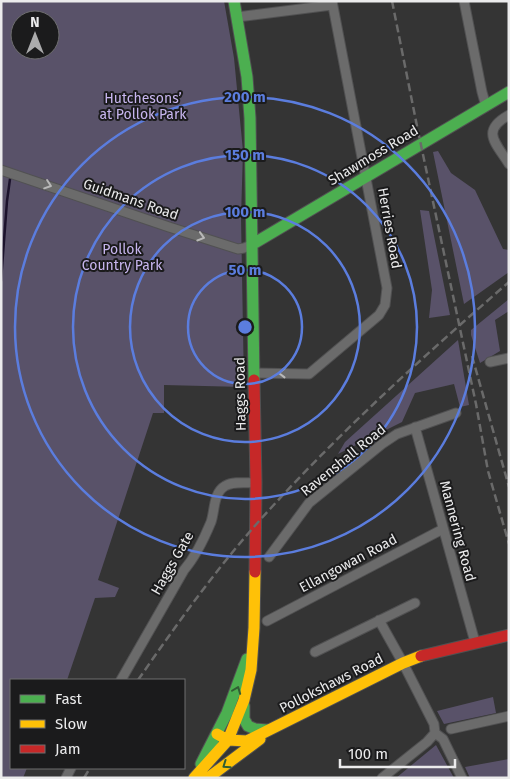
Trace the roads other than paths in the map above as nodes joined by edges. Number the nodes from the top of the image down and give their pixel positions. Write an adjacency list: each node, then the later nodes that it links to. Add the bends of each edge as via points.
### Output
1 (234, 1): 4 (main road, Haggs Road)
2 (464, 1): 6 (street)
3 (332, 3): 4 (street); 10 (street, Herries Road)
4 (237, 17): 11 (main road, Haggs Road, via 249,100)
5 (509, 92): 6 (main road, Shawmoss Road)
6 (486, 106): 10 (main road, Shawmoss Road)
7 (509, 115): 8 (street, via 498,121 492,134)
8 (509, 164)
9 (1, 170): 11 (street, Guidmans Road, one-way to 11, via 238,249)
10 (367, 177): 11 (main road, Shawmoss Road); 14 (street, Herries Road, one-way to 14, via 387,288 379,315 309,374)
11 (253, 244): 14 (main road, Haggs Road)
12 (509, 358): 13 (street)
13 (490, 362)
14 (254, 373): 17 (main road, Haggs Road)
15 (456, 413): 16 (street, Ravenshall Road)
16 (415, 427): 18 (street, Mannering Road); 19 (street, Ravenshall Road, via 382,444 309,503)
17 (256, 483): 24 (main road, Haggs Road); 28 (street, Haggs Gate, via 231,484 219,491 211,521 196,554)
18 (443, 528): 22 (street, Ellangowan Road); 25 (street, Mannering Road)
19 (269, 557)
20 (415, 603): 21 (street)
21 (378, 620): 26 (street); 27 (street)
22 (267, 621)
23 (509, 635): 25 (main road, Pollokshaws Road)
24 (253, 637): 29 (main road, Haggs Road, via 250,676); 34 (main road, Haggs Road, one-way to 24, via 236,693)
25 (475, 642): 27 (main road, Pollokshaws Road)
26 (315, 652)
27 (403, 663): 32 (main road, Pollokshaws Road); 33 (street)
28 (122, 679)
29 (244, 700): 32 (main road, via 246,726 252,730); 35 (main road, Haggs Road)
30 (509, 716): 31 (street)
31 (451, 729)
32 (272, 730): 35 (main road, Pollokshaws Road, via 248,741); 37 (main road, one-way to 37)
33 (435, 732): 38 (street); 39 (street, via 443,739)
34 (217, 734): 35 (main road); 36 (main road)
35 (228, 740): 36 (main road, Haggs Road)
36 (194, 778)
37 (208, 778)
38 (382, 778)
39 (462, 778)

